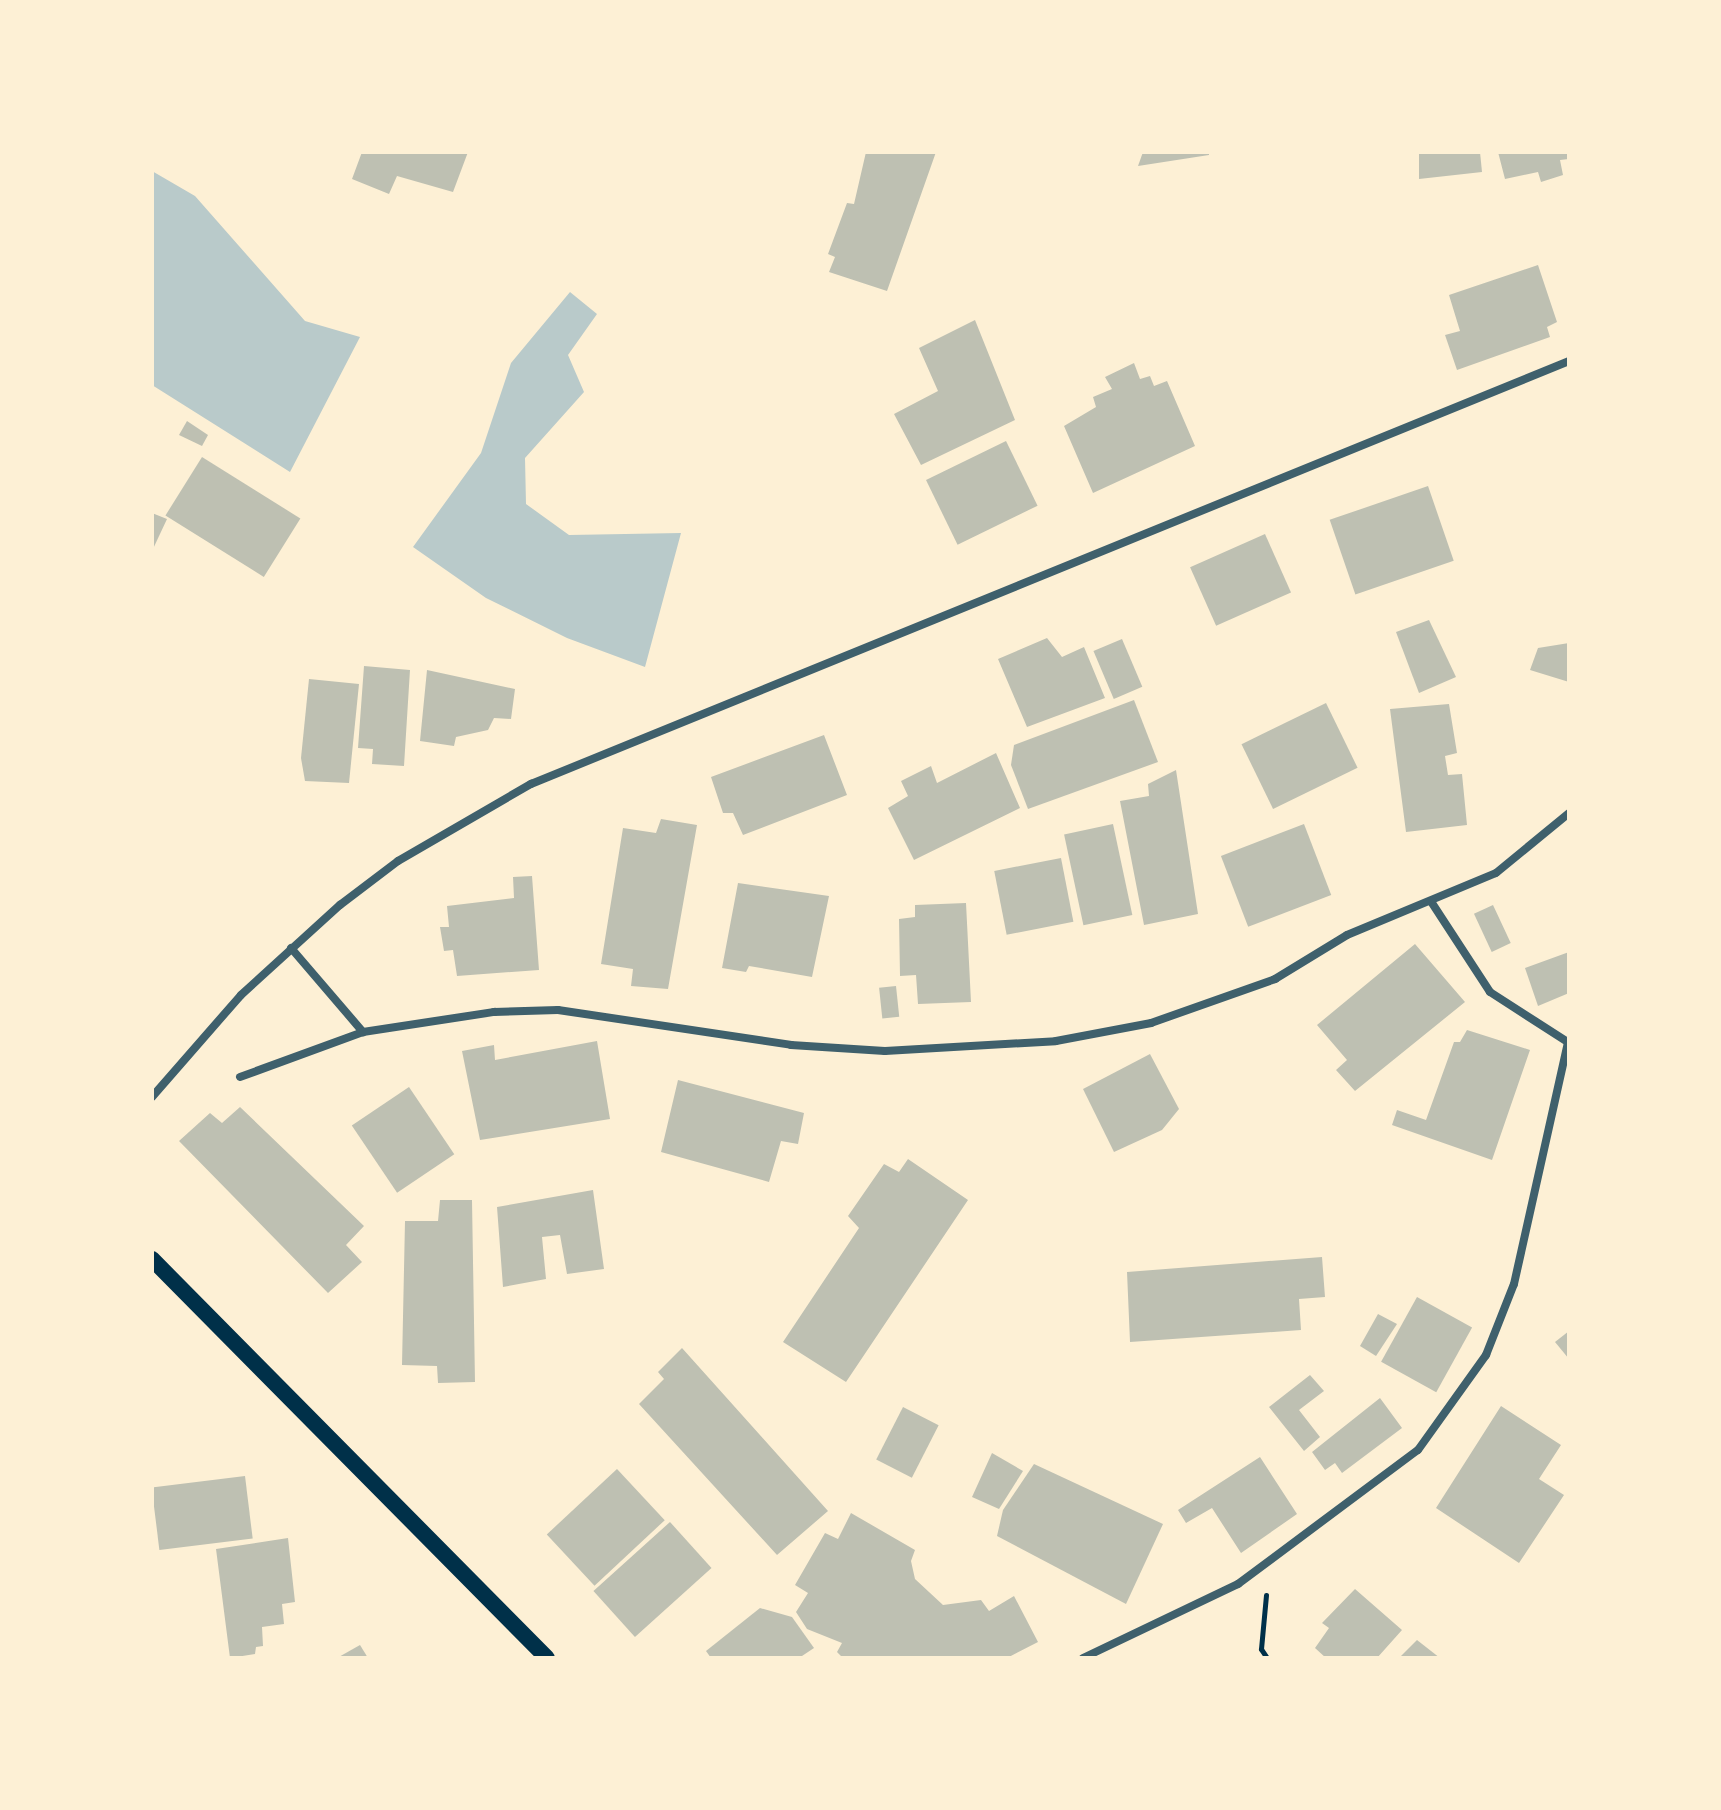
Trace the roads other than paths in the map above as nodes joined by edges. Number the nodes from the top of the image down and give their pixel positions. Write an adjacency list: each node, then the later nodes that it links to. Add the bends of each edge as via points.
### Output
1 (1569, 361): 4 (street, via 531,784 398,861)
2 (1569, 813): 3 (street, via 1496,873)
3 (1432, 903): 5 (street, via 1347,935 1275,979 1151,1023 1056,1041 885,1051 791,1045 558,1010 436,1018); 6 (street, via 1490,992)
4 (291, 948): 5 (street); 8 (street, via 241,995)
5 (363, 1032): 7 (street)
6 (1568, 1042): 11 (street, via 1514,1284 1486,1355 1418,1450 1238,1584)
7 (240, 1077)
8 (152, 1097)
9 (152, 1259): 10 (main road)
10 (547, 1658)
11 (1083, 1658)

